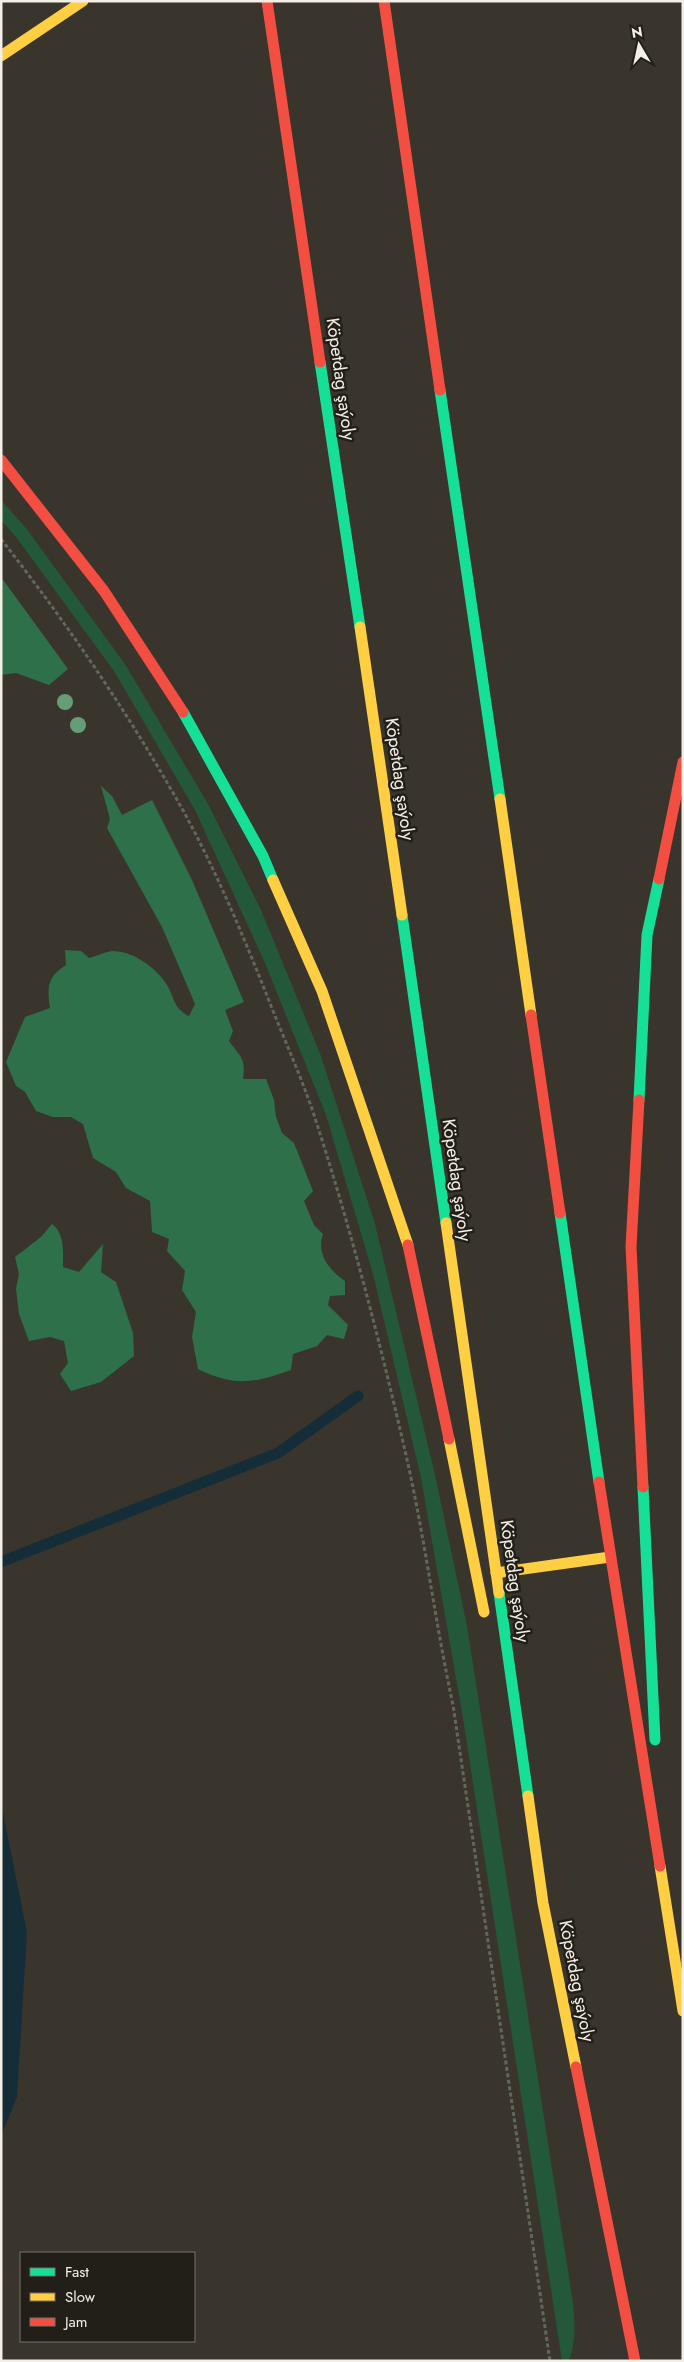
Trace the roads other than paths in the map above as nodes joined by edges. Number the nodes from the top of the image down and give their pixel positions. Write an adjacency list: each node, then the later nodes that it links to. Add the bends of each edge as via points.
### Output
1 (83, 1): 4 (main road)
2 (267, 1): 8 (main road, Köpetdag şaýoly)
3 (384, 1): 7 (main road)
4 (1, 56)
5 (1, 460): 9 (main road, via 104,591 193,727 262,856 322,991 411,1252)
6 (683, 762): 11 (main road, via 647,935 631,1247)
7 (610, 1557): 8 (main road); 11 (main road)
8 (496, 1573): 12 (main road, Köpetdag şaýoly)
9 (486, 1621)
10 (502, 1699): 12 (main road)
11 (661, 1872): 13 (main road)
12 (544, 1903): 14 (main road, Köpetdag şaýoly)
13 (683, 2011)
14 (635, 2361)

